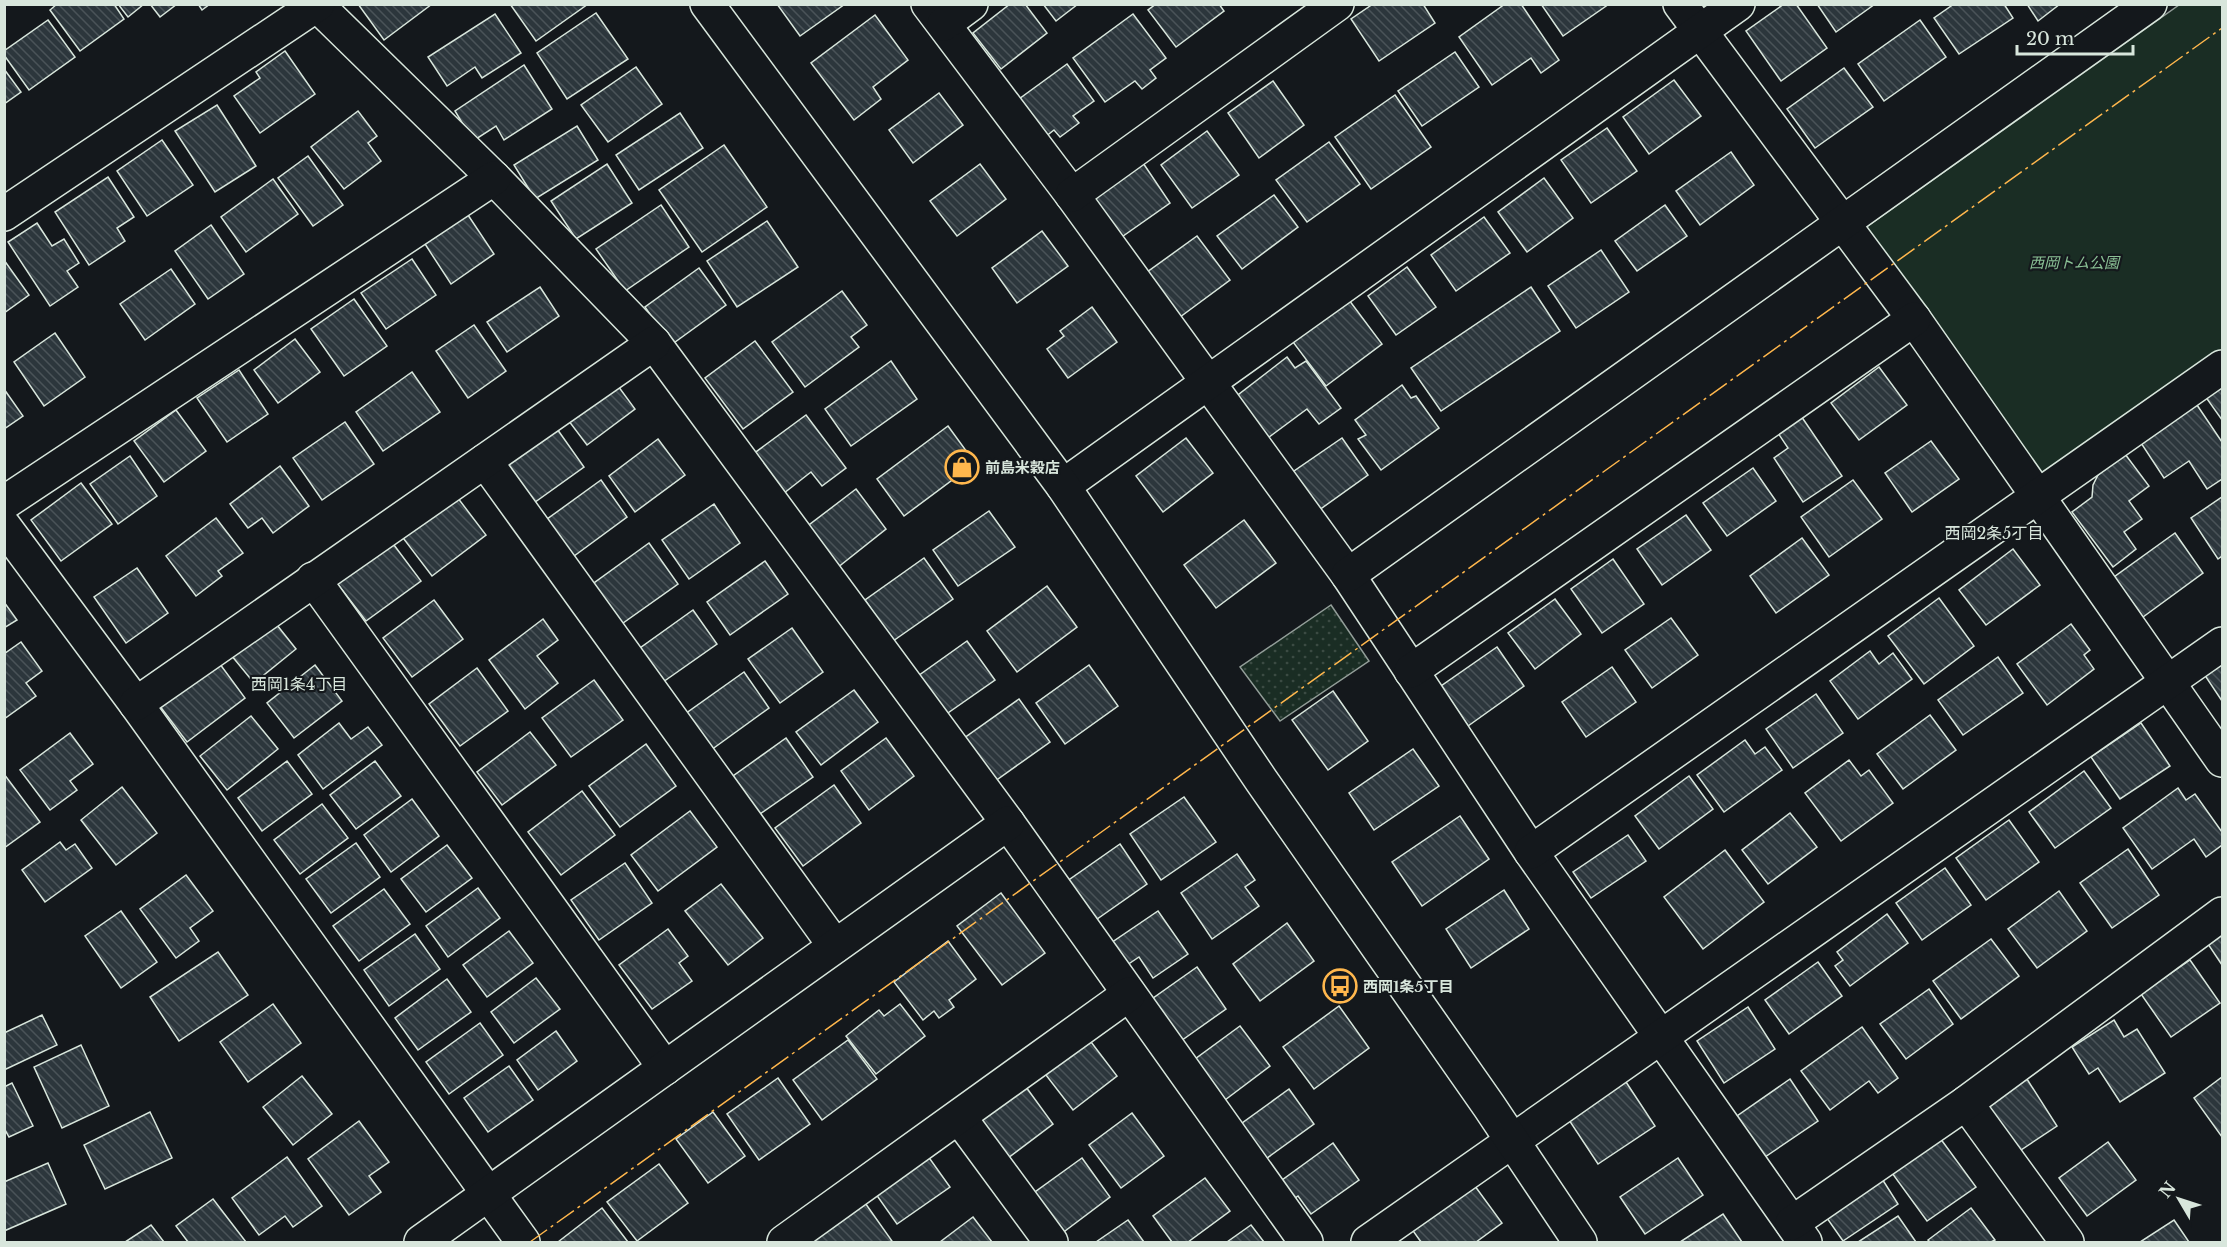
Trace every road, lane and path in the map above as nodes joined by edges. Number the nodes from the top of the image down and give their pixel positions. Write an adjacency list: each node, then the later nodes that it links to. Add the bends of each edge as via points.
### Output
1 (706, 4): 19 (street)
2 (971, 4): 8 (street)
3 (1337, 4): 11 (street)
4 (1680, 4): 9 (street)
5 (1738, 4): 9 (street)
6 (2150, 4): 13 (street)
7 (317, 5): 10 (street); 12 (street)
8 (936, 14): 11 (street)
9 (1701, 31): 13 (street); 17 (street)
10 (494, 178): 15 (street); 21 (street)
11 (1072, 195): 17 (street)
12 (4, 214)
13 (1843, 223): 14 (street); 23 (street)
14 (1914, 319): 20 (street); 26 (street)
15 (654, 343): 18 (street); 30 (street)
16 (2223, 367): 20 (street)
17 (1206, 382): 19 (street); 23 (street)
18 (485, 462): 24 (street); 33 (street)
19 (1063, 486): 39 (street)
20 (2039, 497): 27 (street); 31 (street)
21 (4, 503)
22 (4, 526): 28 (street)
23 (1347, 575): 26 (street)
24 (314, 579): 28 (street); 36 (street)
25 (2223, 644): 27 (street)
26 (1411, 671): 31 (street)
27 (2168, 683): 29 (street); 35 (street)
28 (136, 704): 40 (street)
29 (2223, 760)
30 (1008, 824): 33 (street); 34 (street)
31 (1531, 852): 35 (street)
32 (2223, 914): 37 (street)
33 (835, 946): 36 (street)
34 (1129, 994): 38 (street); 46 (street)
35 (1660, 1037): 39 (street); 41 (street)
36 (665, 1068): 40 (street)
37 (1966, 1103): 41 (street); 49 (street)
38 (959, 1117): 44 (street); 45 (street)
39 (1512, 1142): 47 (street); 48 (street)
40 (489, 1194): 42 (street); 43 (street)
41 (1798, 1233)
42 (421, 1242)
43 (523, 1242)
44 (784, 1242)
45 (1051, 1242)
46 (1306, 1242)
47 (1368, 1242)
48 (1580, 1242)
49 (2067, 1242)

